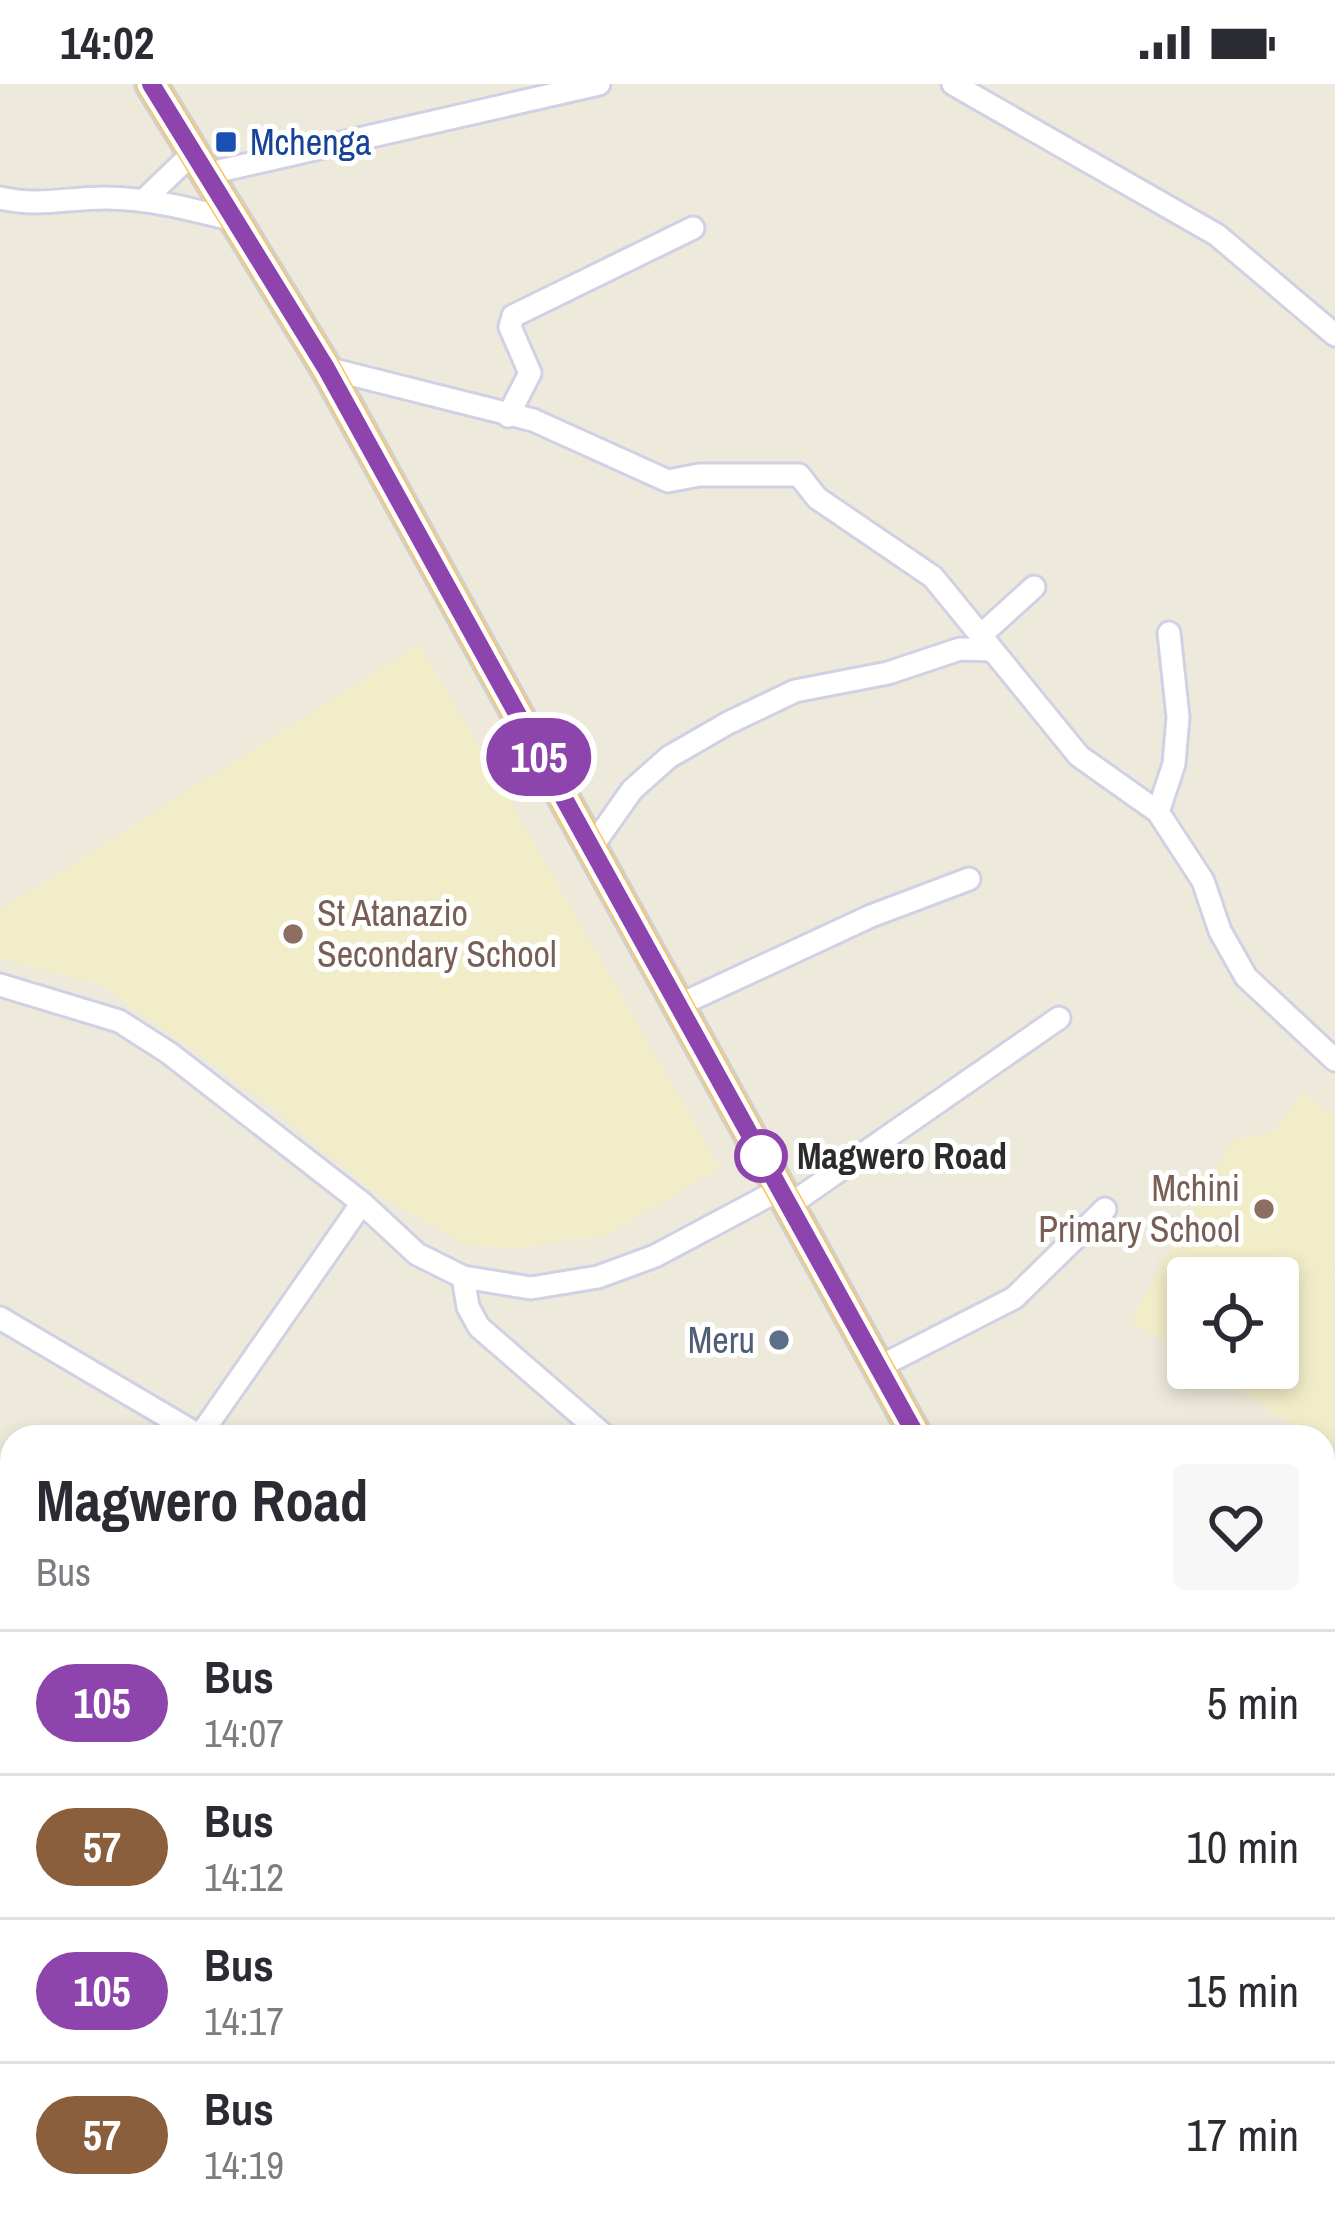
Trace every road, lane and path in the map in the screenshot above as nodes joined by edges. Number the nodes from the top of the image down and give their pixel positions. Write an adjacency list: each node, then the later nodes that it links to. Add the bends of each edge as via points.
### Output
1 (151, 84): 4 (highway)
2 (599, 84): 4 (street)
3 (952, 84): 9 (street, via 1217,235)
4 (202, 162): 6 (street); 7 (highway)
5 (0, 198): 6 (street, via 51,206)
6 (144, 200): 7 (street)
7 (238, 221): 10 (highway)
8 (693, 228): 11 (street, via 513,316 510,327 530,373)
9 (1335, 335)
10 (326, 368): 11 (street); 16 (highway)
11 (508, 416): 14 (street, via 572,435 668,481 799,475 818,498 933,577)
12 (1034, 587): 14 (street)
13 (1169, 633): 15 (street, via 1178,717)
14 (986, 643): 15 (street, via 1079,755); 16 (street, via 795,691 728,723 632,790)
15 (1158, 812): 21 (street, via 1195,867 1246,977)
16 (589, 850): 19 (highway)
17 (969, 879): 19 (street)
18 (0, 986): 23 (street, via 119,1021)
19 (677, 1006): 22 (highway)
20 (1059, 1018): 22 (street)
21 (1335, 1060)
22 (784, 1198): 25 (street, via 598,1277 531,1288); 27 (highway)
23 (362, 1203): 25 (street, via 417,1254); 29 (street)
24 (1105, 1209): 27 (street, via 1014,1298)
25 (464, 1277): 30 (street, via 479,1327)
26 (0, 1318): 28 (street)
27 (879, 1367): 31 (highway)
28 (181, 1425)
29 (208, 1425)
30 (592, 1425)
31 (910, 1425)

